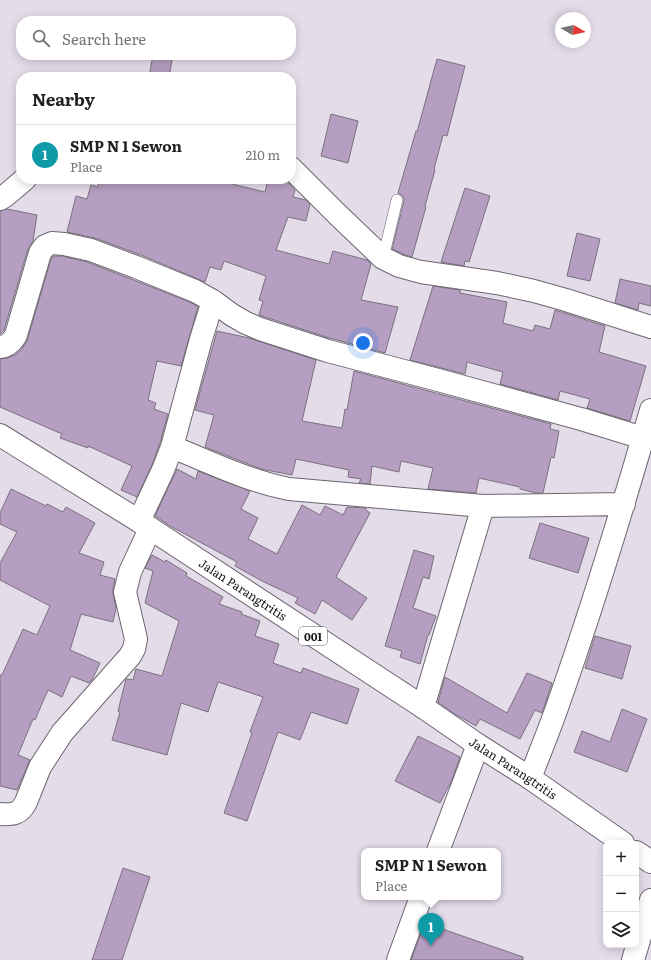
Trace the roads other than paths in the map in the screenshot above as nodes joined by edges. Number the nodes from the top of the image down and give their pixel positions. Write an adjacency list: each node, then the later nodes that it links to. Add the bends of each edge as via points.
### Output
1 (296, 173): 5 (street)
2 (19, 184): 3 (street)
3 (0, 199)
4 (397, 200): 5 (lane)
5 (383, 258): 7 (street, via 415,270 534,291)
6 (213, 301): 8 (street, via 130,264 91,250 52,243 45,246 40,253 16,335 10,343); 11 (street, via 246,323 328,351); 12 (street)
7 (651, 327)
8 (0, 347)
9 (651, 410): 11 (street)
10 (0, 435): 15 (street, Jalan Parangtritis / 001)
11 (643, 438): 13 (street)
12 (172, 447): 14 (street, via 284,488); 15 (street)
13 (624, 504): 14 (street); 18 (street, via 560,700)
14 (483, 506): 16 (street)
15 (144, 525): 16 (street, Jalan Parangtritis / 001); 19 (street, via 125,592 136,639 134,649 62,733 40,767 23,808 8,815)
16 (423, 707): 17 (street, Jalan Parangtritis / 001)
17 (478, 745): 18 (street, Jalan Parangtritis / 001); 21 (street)
18 (530, 778): 20 (street, Jalan Parangtritis / 001)
19 (0, 814)
20 (619, 840)
21 (439, 848)
22 (639, 854): 23 (street)
23 (651, 862)
24 (420, 900): 26 (street)
25 (651, 900): 27 (street)
26 (398, 960)
27 (633, 960)

